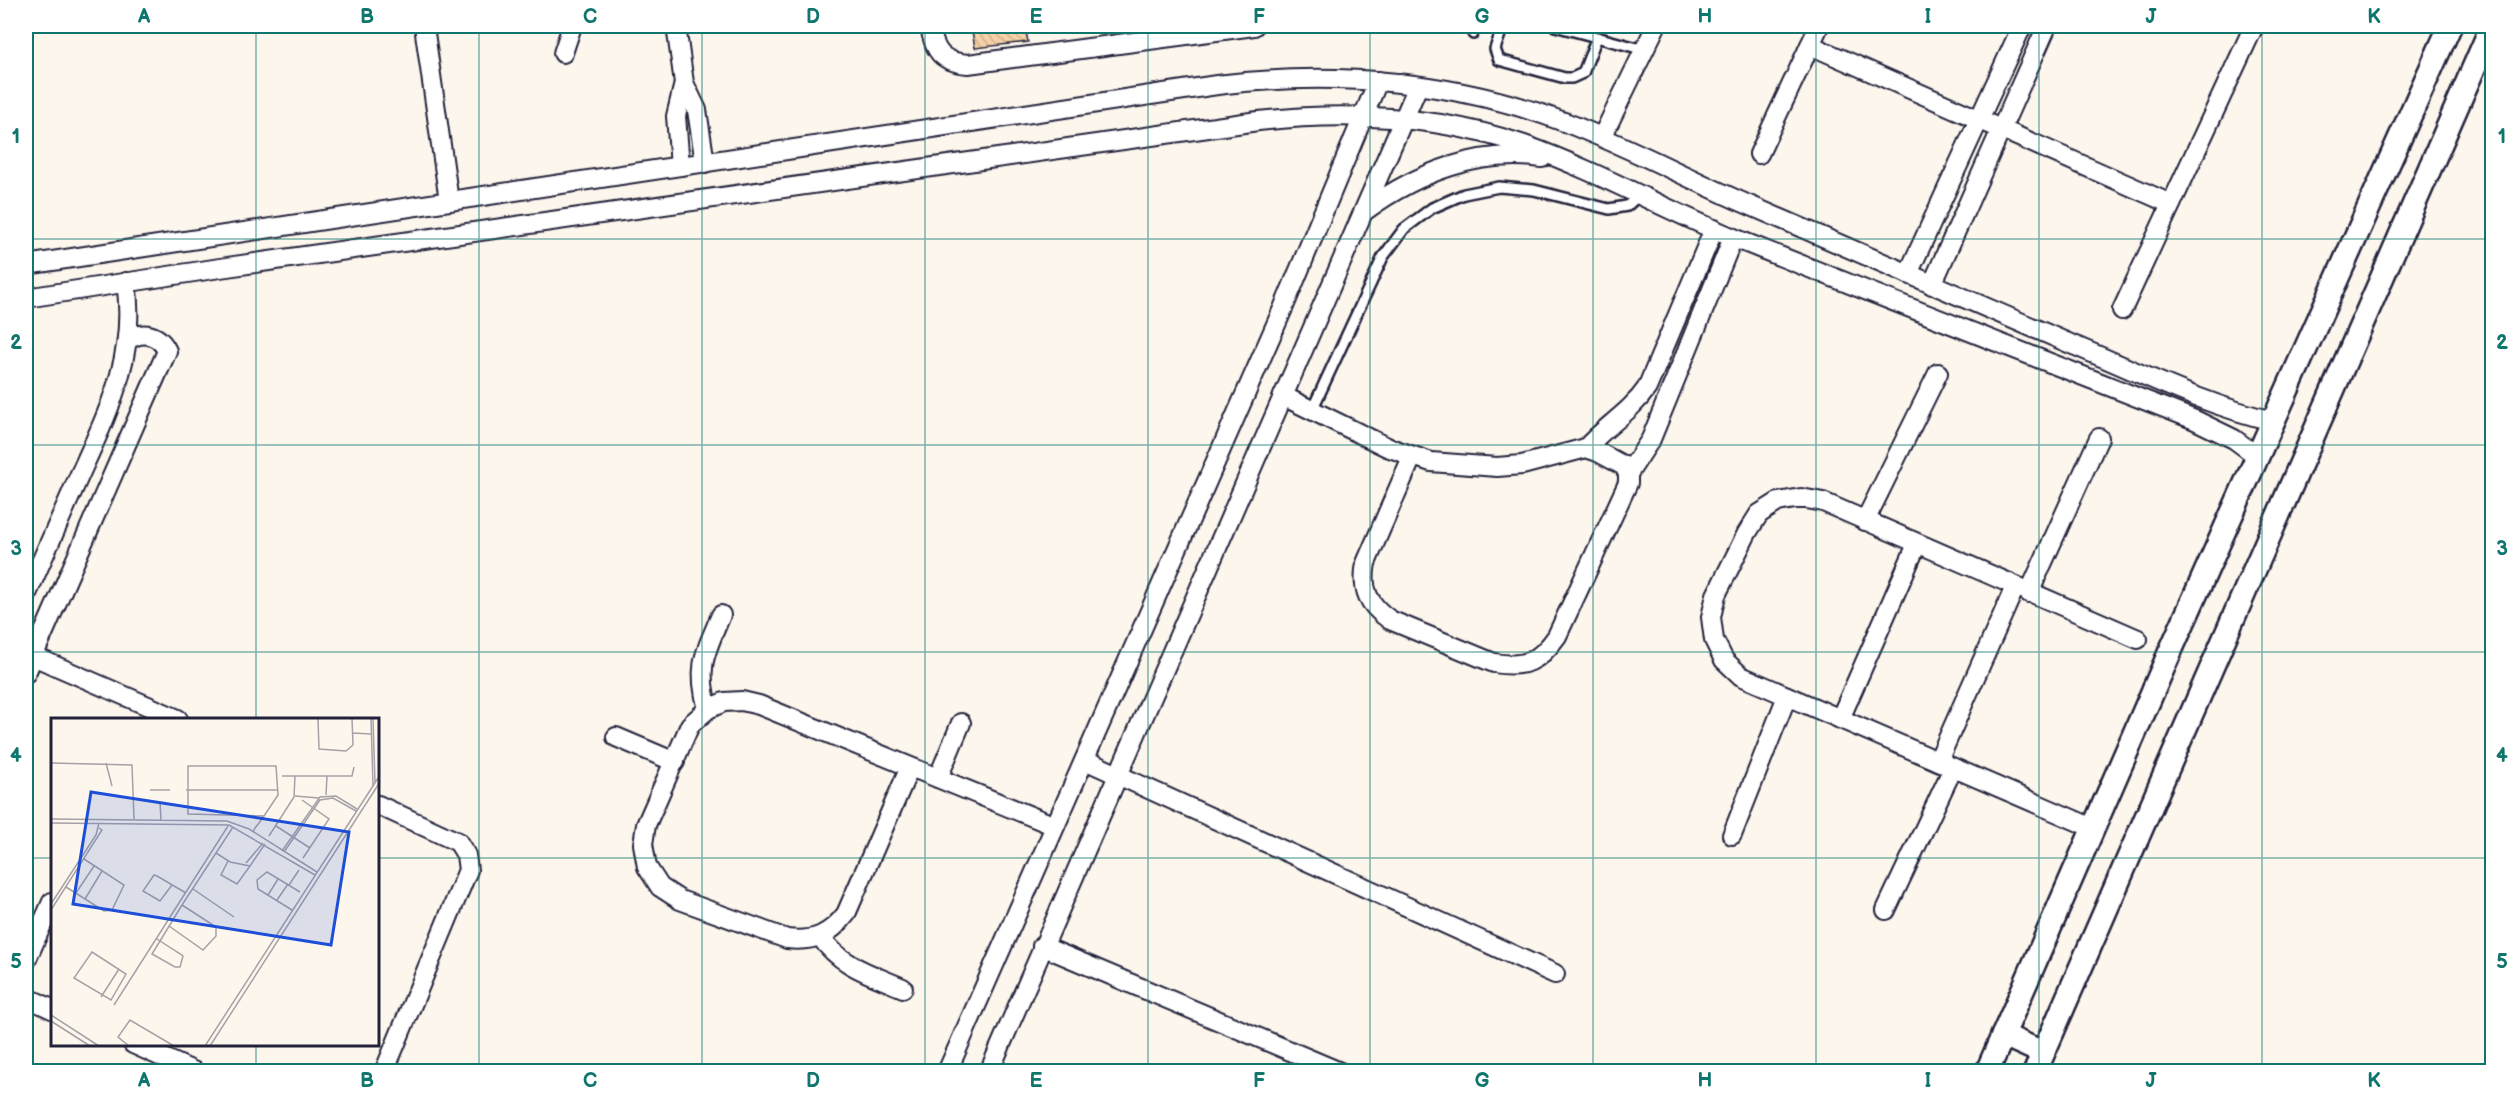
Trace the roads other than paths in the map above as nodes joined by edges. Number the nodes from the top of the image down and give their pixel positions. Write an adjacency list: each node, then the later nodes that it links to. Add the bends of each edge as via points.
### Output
1 (424, 26): 32 (street)
2 (572, 26): 18 (street)
3 (676, 26): 20 (street)
4 (930, 26): 5 (street, via 934,46 942,56 954,63 968,64)
5 (1254, 26)
6 (1503, 26): 15 (lane, via 1496,49 1499,60 1565,78 1583,73)
7 (1555, 26): 15 (lane)
8 (1656, 26): 17 (street)
9 (1819, 26): 16 (street)
10 (2022, 26): 24 (street)
11 (2047, 26): 25 (street)
12 (2254, 26): 33 (street)
13 (2450, 26): 47 (street)
14 (2492, 26): 91 (street)
15 (1597, 37): 17 (lane)
16 (1810, 45): 24 (street); 27 (street)
17 (1645, 50): 26 (street)
18 (563, 52)
19 (1378, 81): 21 (street); 22 (street); 29 (street, via 1298,78 1227,84)
20 (684, 84): 29 (street, via 697,110); 30 (street, via 676,116)
21 (1418, 86): 23 (street); 26 (street, via 1530,110)
22 (1364, 115): 23 (street); 39 (street, via 1246,123); 70 (street)
23 (1404, 118): 28 (street, via 1485,133); 34 (street)
24 (1980, 119): 25 (street); 38 (street)
25 (2002, 128): 33 (street); 40 (street)
26 (1602, 137): 38 (street)
27 (1759, 154)
28 (1562, 160): 31 (street); 34 (street, via 1510,156 1458,164 1408,183)
29 (705, 163): 30 (street)
30 (680, 166): 32 (street)
31 (1639, 195): 35 (street); 46 (lane, via 1627,206 1610,209 1534,190 1499,187 1464,194 1432,208 1404,229 1383,257)
32 (449, 201): 37 (street)
33 (2171, 204): 42 (street)
34 (1365, 212): 45 (street)
35 (1714, 229): 36 (street); 49 (street, via 1647,388 1631,408)
36 (1732, 238): 50 (street, via 2194,420 2234,439); 54 (street, via 1651,440)
37 (26, 265)
38 (1908, 274): 40 (street)
39 (126, 282): 41 (street); 43 (street)
40 (1932, 285): 47 (street, via 2217,405)
41 (26, 298)
42 (2122, 310)
43 (128, 340): 52 (street, via 117,389); 53 (street, via 148,334 161,341 167,351)
44 (1938, 373): 55 (street)
45 (1283, 396): 46 (street); 74 (street)
46 (1312, 410): 51 (street)
47 (2273, 421): 50 (street)
48 (2098, 438): 57 (street)
49 (1586, 448): 51 (street, via 1522,465 1497,467 1450,465); 54 (street, via 1624,466)
50 (2257, 456): 78 (street)
51 (1412, 457): 54 (street, via 1366,563 1363,580 1367,596 1376,611 1390,620 1494,663 1513,666 1531,662 1547,652 1557,636 1628,483)
52 (86, 460): 53 (street); 58 (street)
53 (113, 472): 61 (street)
54 (1628, 474)
55 (1865, 521): 56 (street); 63 (street, via 1823,502 1801,498 1778,502 1759,514 1716,595 1711,617 1714,640 1724,660 1741,676)
56 (1917, 544): 57 (street); 67 (street)
57 (2022, 590): 60 (street); 72 (street)
58 (26, 596)
59 (722, 615): 64 (street, via 701,673)
60 (2138, 639)
61 (33, 656): 62 (street); 65 (street)
62 (26, 673)
63 (1788, 696): 67 (street); 79 (street)
64 (708, 709): 71 (street, via 690,725); 73 (street, via 742,701 759,705)
65 (140, 712): 66 (street)
66 (173, 718)
67 (1840, 719): 72 (street)
68 (961, 723): 75 (street)
69 (616, 737): 71 (street)
70 (1085, 760): 74 (street); 77 (street)
71 (675, 762): 82 (street, via 646,825 643,844 647,867 660,886 680,900 788,939)
72 (1946, 764): 78 (street); 81 (street)
73 (910, 767): 75 (street); 82 (street, via 846,914)
74 (1117, 775): 83 (street); 85 (street)
75 (938, 778): 77 (street)
76 (380, 806): 93 (street, via 458,842 466,855 468,870)
77 (1055, 826): 94 (street)
78 (2093, 828): 89 (street)
79 (1732, 835)
80 (51, 904): 84 (street)
81 (1886, 910)
82 (821, 937): 86 (street, via 845,962)
83 (1042, 946): 95 (street); 96 (street)
84 (26, 960)
85 (1555, 974)
86 (903, 988)
87 (26, 997): 88 (street)
88 (51, 1009)
89 (2003, 1035): 91 (street); 97 (street)
90 (139, 1046): 92 (street)
91 (2039, 1062)
92 (195, 1071)
93 (384, 1071)
94 (947, 1071)
95 (989, 1071)
96 (1340, 1071)
97 (1987, 1071)

